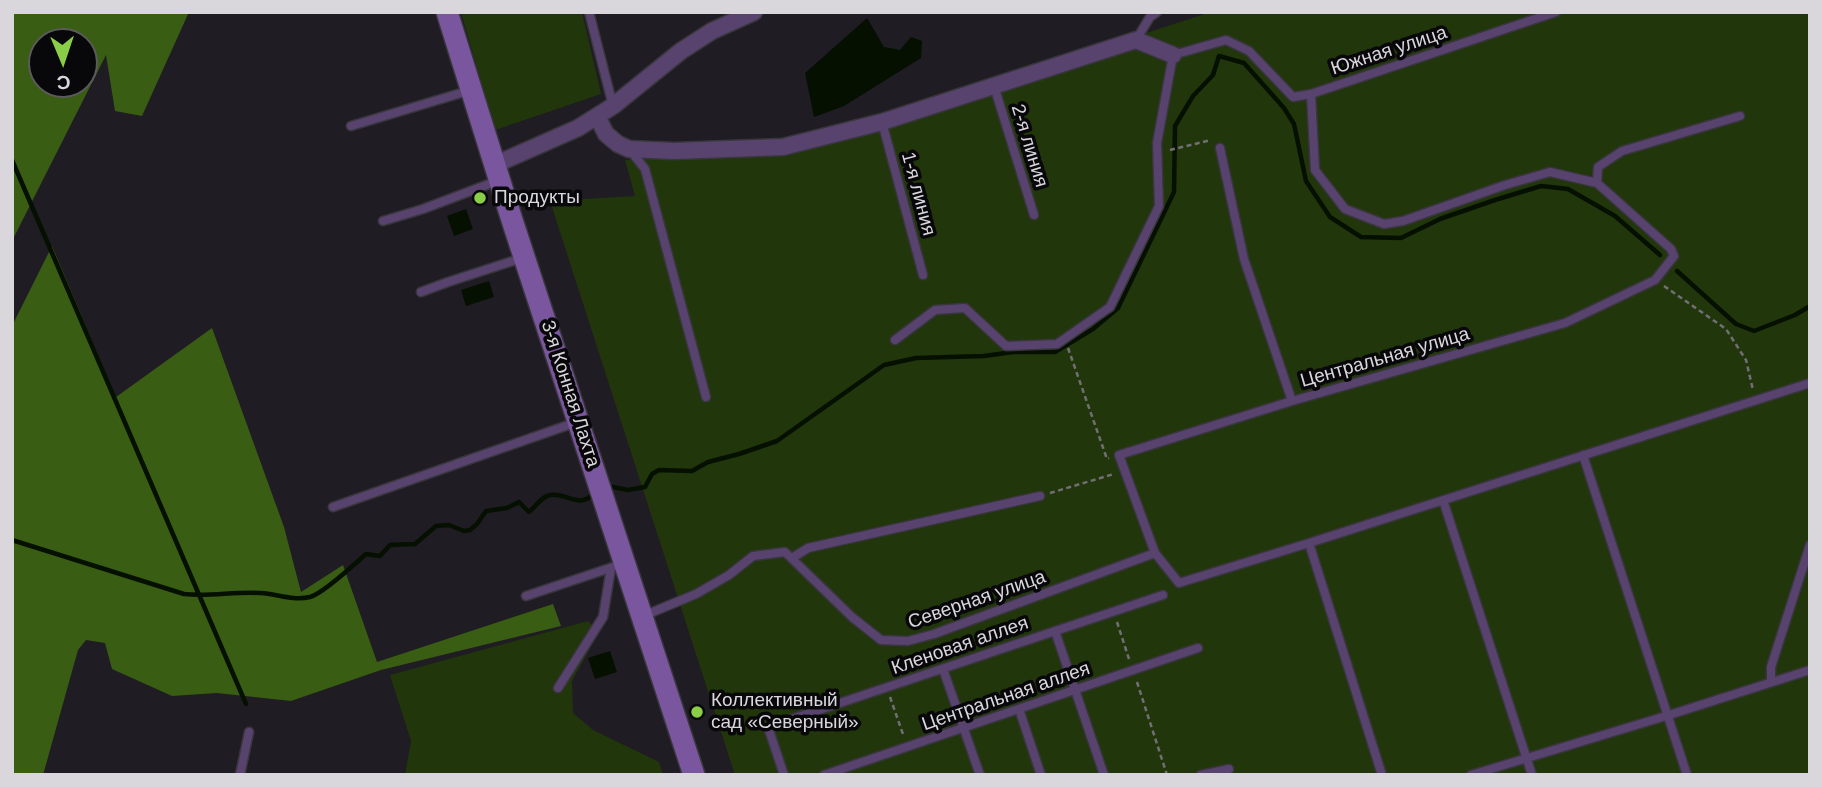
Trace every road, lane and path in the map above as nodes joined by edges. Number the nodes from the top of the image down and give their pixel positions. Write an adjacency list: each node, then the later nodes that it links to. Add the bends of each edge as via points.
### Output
1 (447, 12): 9 (main road, 3-я Конная Лахта)
2 (589, 12): 11 (lane)
3 (754, 12): 11 (street, via 681,51)
4 (1157, 12): 6 (lane)
5 (1556, 12): 10 (lane, Южная улица)
6 (1136, 40): 7 (street); 8 (street)
7 (1173, 55): 10 (lane, via 1226,40 1248,51 1293,97); 27 (lane, via 1157,143 1159,206 1110,307 1057,344 1006,345 965,308 935,310)
8 (995, 86): 14 (street); 21 (lane, 2-я линия)
9 (471, 90): 15 (lane); 19 (main road, 3-я Конная Лахта)
10 (1311, 94): 20 (lane, via 1315,170 1345,209 1384,224 1550,172)
11 (613, 106): 12 (street)
12 (597, 116): 17 (street, via 606,134); 19 (street)
13 (1740, 116): 20 (lane, via 1622,151 1598,167)
14 (882, 122): 17 (street, via 783,148); 24 (lane, 1-я линия)
15 (351, 126)
16 (1220, 148): 18 (path, via 1219,143 1208,140); 32 (lane, via 1244,259)
17 (629, 149): 30 (lane, via 645,169)
18 (1164, 152)
19 (497, 172): 22 (lane, via 423,209); 23 (main road, 3-я Конная Лахта)
20 (1597, 183): 25 (lane, via 1671,249 1674,256)
21 (1034, 215)
22 (383, 221)
23 (525, 257): 26 (lane); 33 (main road, 3-я Конная Лахта)
24 (923, 275)
25 (1656, 280): 31 (path, via 1726,329 1746,360); 32 (lane, Центральная улица, via 1565,323)
26 (421, 292)
27 (895, 340)
28 (1070, 354): 34 (path, via 1107,459)
29 (1810, 383): 31 (lane)
30 (706, 397)
31 (1756, 400): 35 (lane)
32 (1292, 401): 34 (lane, Центральная улица)
33 (579, 421): 39 (lane); 44 (main road, 3-я Конная Лахта, via 607,505)
34 (1119, 455): 36 (lane)
35 (1583, 456): 38 (lane); 59 (lane)
36 (1124, 471): 37 (path); 42 (lane)
37 (1040, 496): 43 (lane, via 808,548)
38 (1443, 500): 40 (lane); 63 (lane)
39 (333, 507)
40 (1309, 543): 42 (lane, via 1179,583); 75 (lane)
41 (1810, 545): 54 (lane, via 1771,667)
42 (1155, 553): 43 (lane, Северная улица, via 908,641 881,640)
43 (792, 558): 48 (lane, via 786,552 753,556 696,594)
44 (618, 565): 46 (lane); 48 (main road, 3-я Конная Лахта); 55 (lane, via 603,617)
45 (1163, 595): 47 (lane, Кленовая аллея)
46 (526, 596)
47 (1113, 612): 49 (lane, Кленовая аллея); 52 (path)
48 (643, 616): 67 (main road, 3-я Конная Лахта)
49 (1055, 631): 51 (lane, Кленовая аллея); 57 (lane)
50 (1198, 648): 52 (lane, Центральная аллея)
51 (943, 669): 56 (lane, Кленовая аллея); 60 (lane)
52 (1133, 670): 57 (lane, Центральная аллея); 73 (path)
53 (1810, 670): 54 (lane)
54 (1771, 682): 59 (lane)
55 (558, 688)
56 (887, 688): 62 (path); 68 (lane, Кленовая аллея, via 768,727)
57 (1075, 690): 58 (lane, Центральная аллея); 72 (lane)
58 (1019, 709): 60 (lane, Центральная аллея); 71 (lane)
59 (1667, 716): 63 (lane); 78 (lane)
60 (963, 728): 62 (lane, Центральная аллея); 70 (lane)
61 (249, 732): 66 (lane)
62 (907, 747): 65 (lane, Центральная аллея)
63 (1526, 759): 76 (lane); 77 (lane)
64 (1229, 769): 74 (lane)
65 (847, 771): 69 (lane, Центральная аллея)
66 (240, 775)
67 (694, 775)
68 (784, 775)
69 (824, 775)
70 (979, 775)
71 (1041, 775)
72 (1104, 775)
73 (1167, 775)
74 (1201, 775)
75 (1382, 775)
76 (1471, 775)
77 (1532, 775)
78 (1687, 775)

